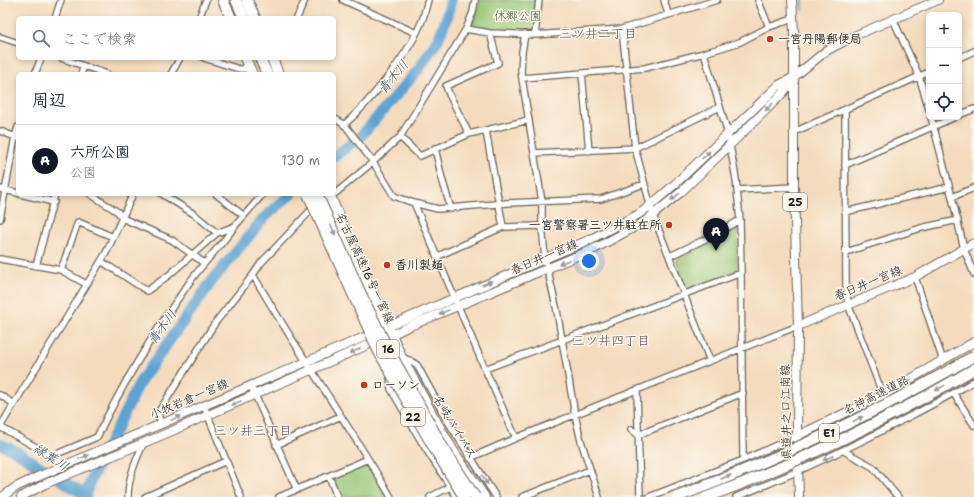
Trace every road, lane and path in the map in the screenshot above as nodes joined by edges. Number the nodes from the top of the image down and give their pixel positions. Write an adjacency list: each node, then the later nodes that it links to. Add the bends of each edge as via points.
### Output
1 (61, 0): 18 (street)
2 (206, 0): 19 (street)
3 (219, 0): 20 (highway)
4 (223, 0): 21 (highway)
5 (236, 0): 22 (highway)
6 (247, 0): 23 (highway)
7 (305, 0): 24 (street)
8 (343, 0): 30 (street)
9 (428, 0): 30 (street)
10 (475, 0): 28 (street)
11 (539, 0): 33 (street)
12 (664, 0): 17 (street)
13 (717, 0): 17 (street)
14 (758, 0): 27 (street)
15 (792, 0): 25 (main road)
16 (938, 0): 26 (main road, 春日井一宮線)
17 (668, 14): 29 (street)
18 (56, 16)
19 (200, 16)
20 (226, 16)
21 (230, 16)
22 (243, 16)
23 (254, 16)
24 (298, 16)
25 (793, 18): 27 (street); 59 (main road)
26 (893, 19): 58 (street); 59 (main road, 春日井一宮線, via 826,51)
27 (769, 26): 37 (street, via 740,42)
28 (466, 29): 31 (street); 77 (street)
29 (622, 29): 33 (street); 48 (street)
30 (416, 33): 70 (street, via 377,91)
31 (490, 33): 32 (street); 75 (street, via 498,63 446,86)
32 (525, 34): 33 (street); 60 (street)
33 (535, 35)
34 (0, 37): 35 (street)
35 (16, 42)
36 (974, 51): 38 (street)
37 (704, 53): 48 (street); 62 (street)
38 (962, 57)
39 (40, 60): 49 (street)
40 (67, 60): 47 (street)
41 (179, 60): 52 (street)
42 (210, 60): 53 (street)
43 (246, 60): 53 (highway)
44 (249, 60): 53 (highway)
45 (261, 60): 54 (highway)
46 (274, 60): 55 (highway)
47 (84, 66): 50 (street); 51 (street)
48 (627, 70): 56 (street); 81 (street)
49 (36, 72)
50 (82, 72)
51 (101, 72)
52 (172, 72)
53 (252, 72)
54 (266, 72)
55 (277, 72)
56 (582, 73): 60 (street); 82 (street)
57 (926, 73): 58 (street)
58 (919, 76): 61 (street); 64 (street)
59 (794, 77): 74 (main road, 25); 76 (main road, 春日井一宮線, via 779,85); 79 (main road, 春日井一宮線, one-way to 79, via 783,93)
60 (522, 78): 67 (street)
61 (926, 99)
62 (720, 107): 76 (street); 81 (street)
63 (974, 109): 65 (street)
64 (844, 110): 74 (street); 85 (street)
65 (962, 114)
66 (336, 119): 70 (street)
67 (529, 120): 72 (street); 83 (street)
68 (931, 120): 71 (street)
69 (948, 120): 71 (street)
70 (344, 125): 84 (street)
71 (932, 127): 85 (street); 87 (street)
72 (486, 131): 75 (street); 108 (street)
73 (0, 132): 78 (street)
74 (794, 132): 88 (main road, 25)
75 (469, 134): 80 (street)
76 (728, 134): 79 (street); 109 (main road, 春日井一宮線, one-way to 76)
77 (400, 137): 80 (street, via 420,156); 84 (street)
78 (16, 138): 90 (street)
79 (730, 145): 92 (street); 112 (main road, 春日井一宮線, one-way to 112)
80 (435, 148): 110 (street)
81 (635, 148): 82 (street); 86 (street)
82 (589, 151): 83 (street)
83 (534, 153): 107 (street)
84 (372, 162): 91 (street); 106 (street, via 394,196)
85 (845, 165): 111 (street)
86 (644, 184): 107 (street, via 601,199); 109 (street)
87 (949, 186): 103 (street); 111 (street)
88 (794, 187): 92 (street); 145 (main road, 25)
89 (974, 188): 103 (street)
90 (3, 190): 93 (street); 115 (street)
91 (336, 190)
92 (737, 190): 116 (street)
93 (16, 193)
94 (28, 196): 105 (street)
95 (55, 196): 105 (street)
96 (93, 196): 114 (street, via 118,212)
97 (131, 196): 114 (street)
98 (165, 196): 121 (street)
99 (219, 196): 113 (street)
100 (261, 196): 113 (street)
101 (318, 196): 204 (highway, 名古屋高速16号一宮線 / 16, one-way to 204, bridge, via 387,347)
102 (330, 196): 146 (highway, 名岐バイパス / 22)
103 (952, 197): 117 (street)
104 (308, 200): 138 (street); 147 (highway, 22); 203 (highway, 名古屋高速16号一宮線 / 16, bridge, via 380,352)
105 (54, 202): 133 (street)
106 (414, 202): 110 (street, via 438,209); 127 (street)
107 (542, 202): 108 (street); 119 (street)
108 (498, 204): 110 (street); 120 (street)
109 (651, 205): 112 (street); 129 (main road, 春日井一宮線, via 613,228)
110 (451, 208)
111 (845, 212): 125 (street)
112 (654, 215): 128 (street); 134 (main road, 春日井一宮線, one-way to 134, via 618,237)
113 (244, 216): 118 (street)
114 (122, 218): 122 (street); 126 (street, via 172,240)
115 (0, 219)
116 (740, 220): 128 (street); 136 (street)
117 (958, 220): 124 (street); 125 (street, via 921,228)
118 (235, 226): 121 (street); 132 (street)
119 (542, 226): 120 (street); 129 (street)
120 (503, 228): 127 (street)
121 (218, 233): 126 (street)
122 (113, 238): 131 (street); 135 (street, via 78,222)
123 (974, 243): 124 (main road, 春日井一宮線)
124 (964, 249): 137 (street); 139 (main road, 春日井一宮線)
125 (846, 252): 143 (street)
126 (192, 254): 131 (street, via 147,291); 132 (street)
127 (438, 256): 142 (street)
128 (670, 256): 141 (street)
129 (545, 258): 134 (street); 142 (main road, 春日井一宮線, one-way to 129)
130 (0, 259): 133 (street)
131 (101, 261): 140 (street)
132 (204, 263): 175 (street, via 150,342 110,408 97,437 52,456)
133 (36, 266): 135 (street)
134 (548, 269): 144 (main road, 春日井一宮線); 148 (street)
135 (61, 270): 140 (street)
136 (741, 273): 141 (street); 150 (street)
137 (974, 274)
138 (253, 275): 155 (street); 173 (street, via 215,323 161,408 158,413)
139 (916, 277): 143 (main road, 春日井一宮線); 154 (street)
140 (86, 284): 168 (street)
141 (684, 294): 148 (street); 153 (street)
142 (454, 297): 144 (street); 146 (main road, 春日井一宮線)
143 (848, 304): 145 (main road, 春日井一宮線); 167 (street)
144 (458, 306): 146 (main road, 春日井一宮線, one-way to 146, via 410,326); 157 (street)
145 (798, 326): 150 (street); 178 (main road, 県道井之口江南線)
146 (389, 331): 147 (main road, 小牧岩倉一宮線); 152 (highway, 名岐バイパス / 22)
147 (370, 339): 155 (main road, 小牧岩倉一宮線); 158 (main road, 小牧岩倉一宮線, one-way to 158); 159 (highway, 22)
148 (561, 340): 157 (street); 171 (street)
149 (974, 342): 154 (main road)
150 (742, 349): 153 (street); 163 (street)
151 (974, 356): 211 (highway, 名神高速道路 / E1, one-way to 151, bridge, via 806,444)
152 (401, 357): 183 (street, via 417,366); 205 (highway, 名岐バイパス / 22, via 454,453)
153 (710, 361): 162 (street)
154 (943, 361): 167 (main road)
155 (306, 362): 158 (street); 161 (main road, 小牧岩倉一宮線)
156 (974, 368): 212 (highway, 名神高速道路 / E1, one-way to 212, bridge, via 905,408 831,445)
157 (485, 369): 179 (street)
158 (312, 370): 166 (main road, 小牧岩倉一宮線); 172 (street)
159 (390, 376): 190 (street, via 391,389); 202 (highway, 22)
160 (974, 381): 165 (street)
161 (251, 386): 166 (street); 169 (main road, 小牧岩倉一宮線)
162 (637, 390): 171 (street); 177 (street)
163 (743, 393): 177 (street); 185 (street)
164 (0, 394): 168 (street)
165 (954, 394): 174 (street); 182 (street)
166 (255, 395): 170 (main road, 小牧岩倉一宮線, one-way to 170); 181 (street)
167 (883, 395): 178 (main road)
168 (14, 404): 175 (street)
169 (204, 406): 170 (street); 173 (main road, 小牧岩倉一宮線, one-way to 169)
170 (208, 415): 180 (main road, 小牧岩倉一宮線); 186 (street)
171 (575, 415): 179 (street); 187 (street)
172 (341, 416): 181 (street); 184 (street)
173 (161, 425): 192 (main road, 小牧岩倉一宮線, one-way to 173, via 35,478)
174 (974, 425)
175 (0, 427)
176 (631, 429): 177 (street)
177 (638, 435): 209 (street)
178 (797, 436): 185 (street); 188 (main road, 県道井之口江南線)
179 (516, 438): 183 (street)
180 (144, 442): 193 (main road, 小牧岩倉一宮線, via 45,484); 194 (street, via 128,488)
181 (276, 445): 191 (street)
182 (844, 451): 188 (street, one-way to 188); 215 (street, via 873,467)
183 (470, 458): 206 (street, one-way to 206)
184 (368, 459): 189 (street); 199 (street)
185 (743, 460): 210 (street)
186 (226, 462): 195 (street); 196 (street)
187 (590, 470): 207 (street); 208 (street)
188 (799, 472): 213 (street); 214 (main road, 県道井之口江南線)
189 (329, 476): 191 (street); 198 (street)
190 (450, 487): 200 (street); 201 (street)
191 (296, 490): 197 (street)
192 (2, 497)
193 (21, 497)
194 (128, 497)
195 (145, 497)
196 (241, 497)
197 (279, 497)
198 (337, 497)
199 (391, 497)
200 (430, 497)
201 (457, 497)
202 (461, 497)
203 (464, 497)
204 (474, 497)
205 (484, 497)
206 (496, 497)
207 (522, 497)
208 (599, 497)
209 (640, 497)
210 (649, 497)
211 (677, 497)
212 (707, 497)
213 (736, 497)
214 (799, 497)
215 (898, 497)

